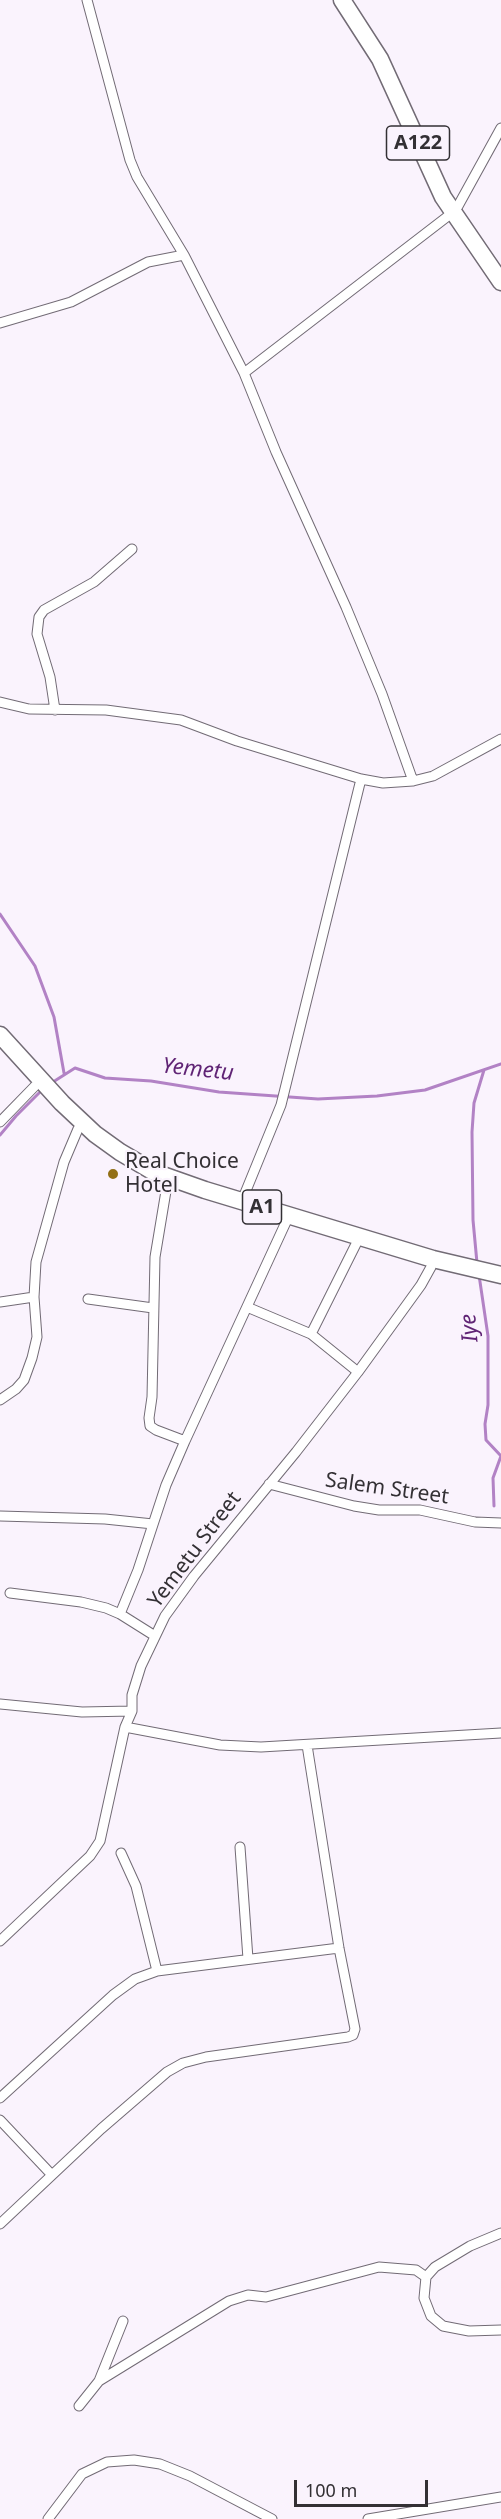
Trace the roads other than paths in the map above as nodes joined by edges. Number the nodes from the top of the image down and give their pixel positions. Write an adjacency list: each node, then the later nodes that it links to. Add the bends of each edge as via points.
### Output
1 (87, 0): 6 (street, via 130,160)
2 (342, 0): 5 (highway, A122, via 380,59 433,177)
3 (352, 0): 5 (highway, A122, via 389,58)
4 (501, 128): 5 (street)
5 (455, 209): 7 (highway, A122); 8 (highway, A122); 10 (street)
6 (184, 255): 9 (street, via 148,262 71,302); 10 (street)
7 (501, 267)
8 (501, 282)
9 (0, 323)
10 (244, 373): 16 (street, via 368,662)
11 (132, 549): 13 (street, via 94,582 44,610 39,617 37,634)
12 (0, 702): 13 (street)
13 (55, 710): 15 (street, via 106,710 181,720)
14 (501, 739): 16 (street, via 455,766)
15 (361, 779): 16 (street, via 383,783); 23 (street, via 281,1105)
16 (413, 781)
17 (0, 1035): 19 (highway, A1)
18 (0, 1048): 19 (highway, A1)
19 (42, 1089): 20 (street); 21 (highway, A1); 23 (highway, A1, via 95,1134 138,1163)
20 (0, 1122)
21 (78, 1129): 22 (highway, A1, via 104,1151); 29 (street, via 64,1162 36,1262)
22 (167, 1185): 23 (highway, A1); 33 (street, via 155,1257)
23 (241, 1204): 24 (highway, A1); 26 (highway, A1)
24 (286, 1222): 25 (highway, A1); 32 (street)
25 (356, 1244): 26 (highway, A1); 34 (street)
26 (432, 1263): 27 (highway, A1); 28 (highway, A1); 35 (street, Yemetu Street, via 421,1285)
27 (501, 1275)
28 (501, 1284)
29 (34, 1297): 31 (street); 36 (street, via 37,1337 32,1358 24,1380)
30 (88, 1299): 33 (street)
31 (0, 1302)
32 (247, 1307): 34 (street); 37 (street)
33 (153, 1308): 37 (street, via 150,1426)
34 (311, 1334): 35 (street)
35 (358, 1372): 38 (street, Yemetu Street)
36 (0, 1400)
37 (185, 1441): 41 (street)
38 (269, 1484): 40 (street, Salem Street, via 354,1506 420,1510); 44 (street, Yemetu Street, via 194,1576)
39 (0, 1516): 41 (street)
40 (501, 1523)
41 (153, 1524): 43 (street)
42 (10, 1593): 43 (street, via 81,1602)
43 (120, 1614): 44 (street)
44 (155, 1636): 46 (street, Yemetu Street, via 132,1695)
45 (0, 1704): 46 (street, via 82,1712)
46 (132, 1711): 47 (street, Yemetu Street)
47 (125, 1727): 49 (street, via 240,1747); 52 (street, Yemetu Street, via 100,1841 90,1856)
48 (501, 1733): 49 (street)
49 (307, 1746): 53 (street)
50 (240, 1847): 54 (street)
51 (121, 1853): 55 (street, via 136,1886)
52 (0, 1941)
53 (339, 1948): 54 (street); 58 (street, via 353,2035 183,2063 167,2072)
54 (248, 1959): 55 (street)
55 (157, 1971): 56 (street, via 113,1995)
56 (0, 2098)
57 (0, 2120): 58 (street)
58 (51, 2174): 59 (street)
59 (0, 2224)
60 (501, 2233): 61 (street, via 470,2246)
61 (426, 2277): 63 (street, via 424,2298 431,2316 443,2326 469,2331); 64 (street, via 416,2270 380,2267 266,2297 248,2295 229,2301)
62 (123, 2321): 64 (street)
63 (501, 2330)
64 (99, 2381): 65 (street)
65 (80, 2406)
66 (501, 2496): 69 (street)
67 (48, 2519): 68 (street, via 82,2475 107,2463 134,2460 160,2464 190,2476)
68 (272, 2519)
69 (368, 2519)

